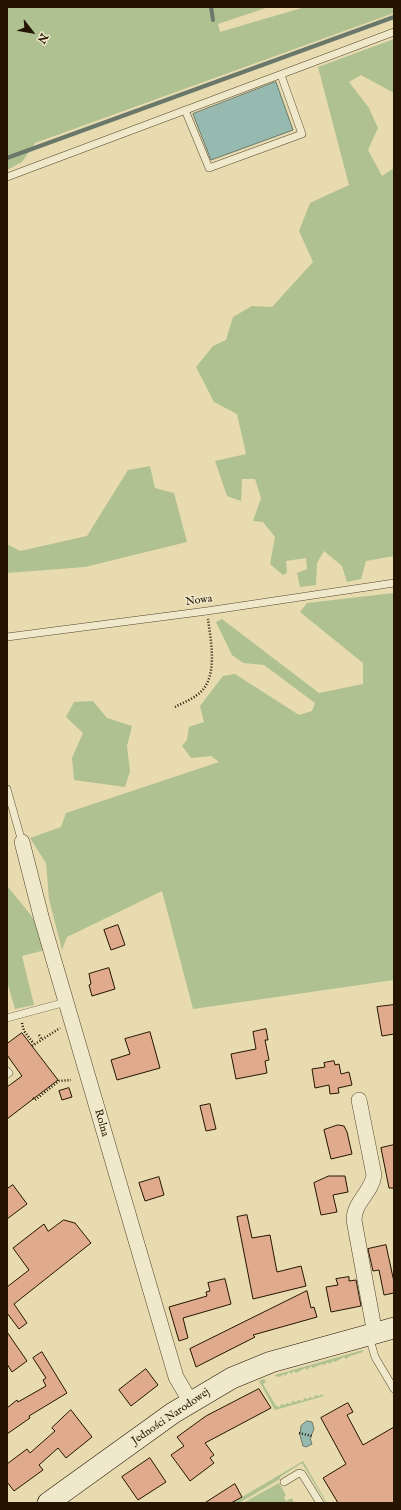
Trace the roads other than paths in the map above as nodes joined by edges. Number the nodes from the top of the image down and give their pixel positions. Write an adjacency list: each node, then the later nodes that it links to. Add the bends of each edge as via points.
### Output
1 (394, 32): 2 (lane)
2 (281, 75): 3 (lane); 3 (lane, via 302,134 209,168)
3 (185, 110): 4 (lane)
4 (7, 177)
5 (394, 583): 6 (lane, Nowa)
6 (7, 637)
7 (7, 789): 8 (lane)
8 (22, 842): 9 (street, Rolna)
9 (66, 1002): 10 (lane); 16 (street, Rolna, via 176,1377)
10 (7, 1018)
11 (7, 1071): 12 (lane)
12 (7, 1074)
13 (359, 1100): 14 (street, via 374,1175 373,1182 356,1208 354,1220)
14 (379, 1332): 15 (lane, via 375,1357); 16 (street, Jedności Narodowej, via 271,1362 232,1378)
15 (394, 1390)
16 (190, 1401): 18 (street, Jedności Narodowej)
17 (284, 1482): 19 (lane, via 299,1473 302,1474)
18 (48, 1503)
19 (320, 1503)

